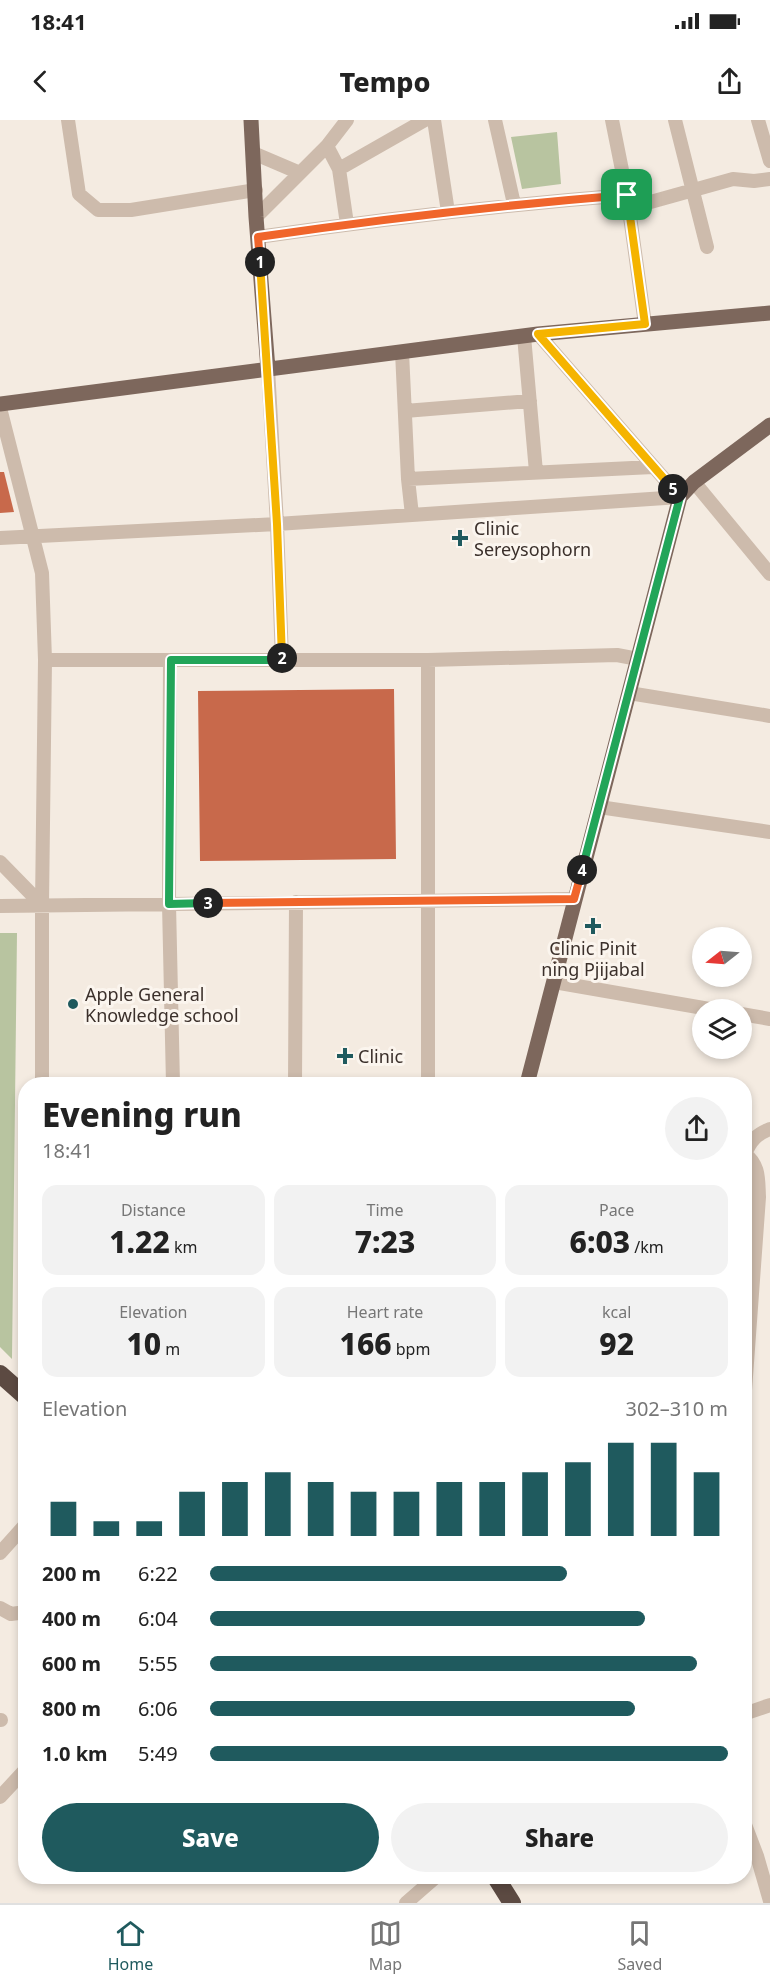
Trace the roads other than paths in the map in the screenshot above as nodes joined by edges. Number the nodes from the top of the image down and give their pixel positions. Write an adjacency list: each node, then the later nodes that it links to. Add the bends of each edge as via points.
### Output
1 (68, 120): 16 (street, via 80,194 98,210 131,210)
2 (251, 120): 11 (main road)
3 (347, 120): 10 (street)
4 (424, 120): 13 (street)
5 (434, 120): 20 (street)
6 (495, 120): 19 (street)
7 (612, 120): 18 (street)
8 (675, 120): 17 (street)
9 (758, 120): 12 (street)
10 (327, 146): 13 (street); 14 (street)
11 (253, 153): 14 (street); 16 (main road)
12 (770, 161)
13 (339, 170): 22 (street)
14 (300, 173): 21 (street)
15 (770, 178): 17 (street, via 734,178)
16 (256, 190): 21 (main road)
17 (692, 190): 18 (street); 24 (street)
18 (628, 201): 19 (street); 26 (street)
19 (514, 204): 20 (street)
20 (448, 212): 22 (street)
21 (256, 217): 23 (main road)
22 (346, 224): 23 (street)
23 (258, 237): 29 (main road)
24 (707, 247)
25 (770, 313): 26 (main road)
26 (645, 324): 27 (main road)
27 (531, 335): 28 (main road); 30 (street); 34 (street)
28 (402, 352): 29 (main road); 32 (street)
29 (268, 369): 31 (main road); 40 (street)
30 (530, 400): 32 (street); 35 (street)
31 (0, 406): 41 (street)
32 (405, 411): 36 (street)
33 (770, 425): 37 (main road)
34 (653, 467): 35 (street); 38 (street)
35 (536, 472): 36 (street)
36 (408, 479): 39 (street)
37 (694, 482): 38 (main road); 43 (street)
38 (680, 497): 39 (street); 44 (main road)
39 (412, 515): 40 (street)
40 (277, 524): 41 (street); 47 (street)
41 (33, 536): 42 (street); 45 (street, via 42,573)
42 (0, 538)
43 (770, 574)
44 (638, 659): 48 (street, via 617,655); 49 (main road)
45 (45, 660): 46 (street); 58 (street)
46 (171, 660): 47 (street); 57 (street)
47 (282, 660): 48 (street)
48 (428, 660): 55 (street)
49 (629, 693): 50 (street); 51 (main road)
50 (770, 716)
51 (599, 807): 52 (street); 54 (main road)
52 (770, 832)
53 (0, 862): 58 (street)
54 (574, 899): 55 (street); 60 (main road)
55 (428, 901): 56 (street); 67 (street)
56 (296, 902): 57 (street); 66 (street)
57 (169, 904): 58 (street); 65 (street)
58 (42, 905): 59 (street); 64 (street)
59 (0, 906)
60 (554, 982): 61 (street); 68 (main road)
61 (692, 1006)
62 (752, 1016): 63 (street)
63 (770, 1019)
64 (42, 1077)
65 (173, 1077)
66 (295, 1077)
67 (428, 1077)
68 (529, 1077)
69 (770, 1128): 70 (street)
70 (752, 1140)
71 (752, 1159): 72 (street, via 759,1197)
72 (752, 1271)
73 (0, 1374): 74 (highway)
74 (18, 1390)
75 (18, 1533): 76 (street)
76 (0, 1554)
77 (0, 1608): 78 (street)
78 (18, 1613)
79 (770, 1706): 80 (street)
80 (752, 1712)
81 (18, 1778): 82 (street)
82 (0, 1797)
83 (752, 1843): 86 (street)
84 (428, 1884): 87 (street)
85 (500, 1884): 88 (highway)
86 (770, 1901)
87 (406, 1903)
88 (512, 1903)

